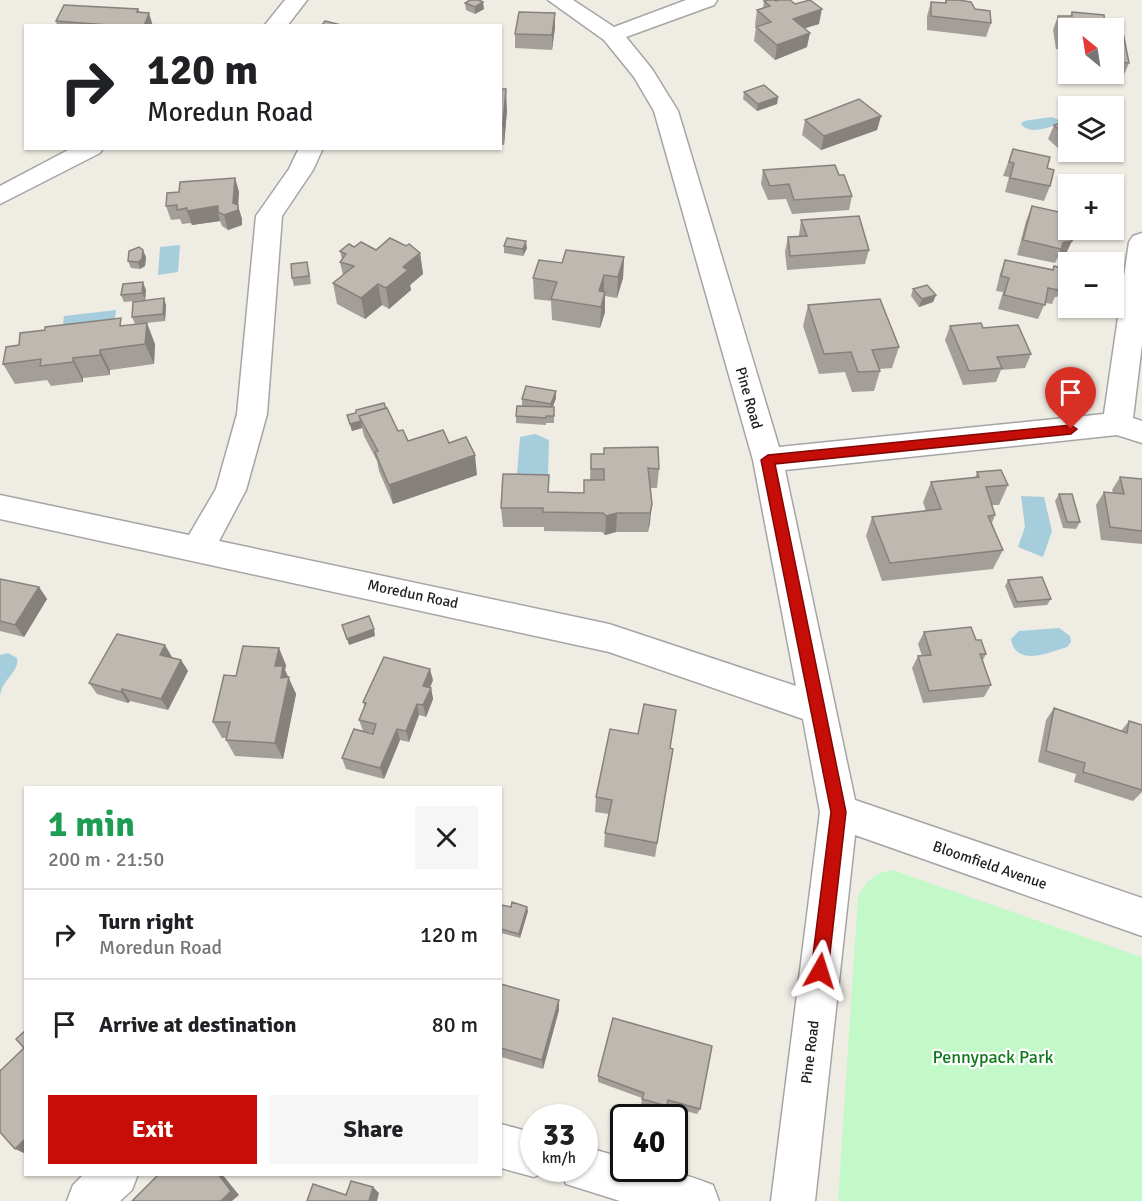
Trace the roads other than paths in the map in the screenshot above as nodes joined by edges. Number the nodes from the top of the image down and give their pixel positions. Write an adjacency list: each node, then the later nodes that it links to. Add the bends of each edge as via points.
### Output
1 (296, 0): 4 (street)
2 (559, 0): 5 (street, Pine Road)
3 (706, 0): 5 (street)
4 (277, 24)
5 (612, 35): 11 (street, Pine Road, via 644,74 666,111)
6 (87, 150): 8 (street)
7 (310, 150): 13 (street, via 270,216 252,414 231,490)
8 (0, 196)
9 (1142, 242): 10 (street)
10 (1130, 428): 11 (street)
11 (768, 460): 14 (street, Pine Road)
12 (0, 507): 13 (street, Moredun Road)
13 (199, 547): 14 (street, Moredun Road, via 609,638)
14 (818, 709): 15 (street, Pine Road)
15 (838, 812): 16 (street, Bloomfield Avenue); 23 (street, Pine Road)
16 (1142, 917)
17 (502, 1146): 18 (street)
18 (520, 1151)
19 (598, 1173): 22 (street)
20 (114, 1176): 21 (street)
21 (89, 1201)
22 (697, 1201)
23 (793, 1201)

